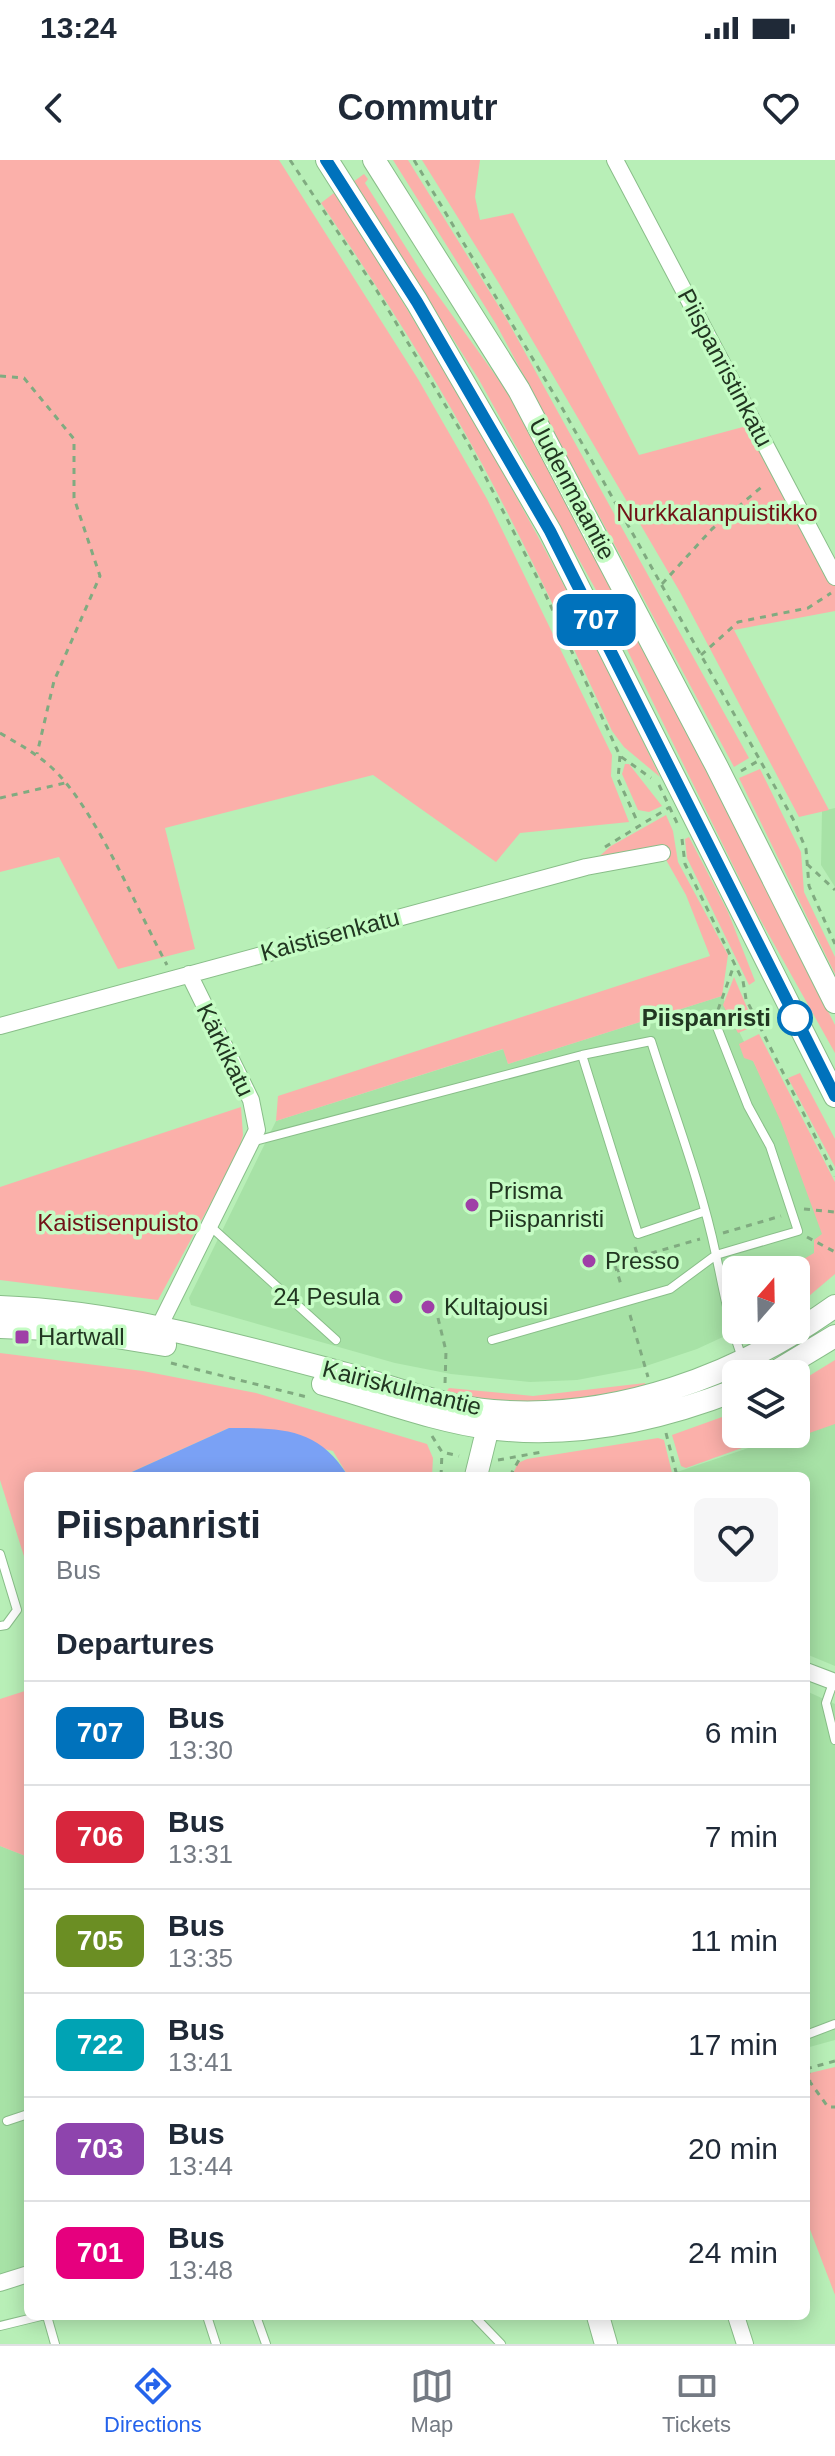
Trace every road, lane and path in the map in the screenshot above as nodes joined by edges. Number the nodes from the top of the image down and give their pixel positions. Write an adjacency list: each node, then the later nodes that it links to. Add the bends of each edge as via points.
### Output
1 (290, 160): 14 (path, via 468,443)
2 (327, 160): 36 (main road, Uudenmaantie, via 550,531)
3 (374, 160): 30 (main road, Uudenmaantie, via 533,417)
4 (414, 160): 9 (path)
5 (615, 160): 7 (street, Piispanristinkatu)
6 (0, 376): 13 (path, via 24,378 74,439 74,498 100,576 54,681)
7 (779, 472): 8 (street, Piispanristinkatu); 9 (path, via 712,529)
8 (835, 577)
9 (662, 584): 11 (path)
10 (835, 590): 11 (path, via 808,608 738,622)
11 (701, 655): 15 (path)
12 (0, 733): 13 (path)
13 (37, 754): 17 (path)
14 (620, 756): 20 (path, via 618,779); 21 (path, bridge, via 659,785)
15 (760, 760): 16 (path); 24 (path, via 793,819)
16 (741, 771)
17 (65, 783): 18 (path); 29 (path)
18 (0, 798)
19 (673, 805): 20 (path)
20 (638, 824): 25 (path)
21 (678, 825)
22 (683, 850): 28 (path)
23 (662, 853): 25 (street, Kaistisenkatu)
24 (807, 864): 26 (path); 27 (path, via 811,894)
25 (586, 867): 29 (street, Kaistisenkatu)
26 (835, 890)
27 (835, 944)
28 (734, 963): 31 (path); 34 (path)
29 (181, 976): 32 (street, Kaistisenkatu); 37 (street, Kärkikatu, via 255,1110)
30 (835, 1002)
31 (715, 1022): 41 (lane, via 770,1146)
32 (0, 1026)
33 (770, 1031): 34 (path)
34 (764, 1034): 38 (path)
35 (582, 1055): 37 (lane); 39 (lane, via 651,1041); 39 (lane, via 638,1234)
36 (835, 1096)
37 (255, 1141): 42 (street)
38 (835, 1176)
39 (703, 1212): 44 (lane)
40 (835, 1212): 41 (path, via 809,1208)
41 (792, 1213): 43 (lane); 44 (path)
42 (210, 1226): 57 (street); 59 (lane)
43 (798, 1231): 47 (path); 48 (lane)
44 (711, 1236): 48 (lane)
45 (700, 1239): 49 (path)
46 (627, 1243): 49 (path, via 633,1241)
47 (835, 1252)
48 (716, 1255): 52 (lane, via 670,1289); 62 (lane, via 722,1294)
49 (638, 1257): 51 (path, via 640,1264)
50 (615, 1265): 51 (path)
51 (617, 1271): 52 (path)
52 (626, 1301): 60 (lane); 67 (path)
53 (835, 1306): 63 (main road, Kairiskulmantie)
54 (0, 1307): 57 (main road, Kairiskulmantie)
55 (438, 1318): 61 (path)
56 (0, 1327): 57 (main road, Kairiskulmantie)
57 (155, 1335): 72 (main road, Kairiskulmantie)
58 (835, 1336): 64 (main road)
59 (336, 1340)
60 (492, 1340)
61 (446, 1351)
62 (744, 1360)
63 (756, 1360)
64 (795, 1360)
65 (722, 1374): 72 (main road, Kairiskulmantie, via 630,1400)
66 (660, 1376): 67 (path)
67 (649, 1379): 68 (path)
68 (635, 1381)
69 (445, 1383): 70 (path)
70 (457, 1385)
71 (722, 1395): 72 (main road, Kairiskulmantie, via 605,1426 538,1430)
72 (490, 1420): 77 (main road)
73 (666, 1432): 79 (path)
74 (442, 1452): 76 (path)
75 (520, 1458): 78 (path)
76 (441, 1472)
77 (477, 1472)
78 (512, 1472)
79 (676, 1472)
80 (0, 1554): 81 (lane, via 17,1610)
81 (0, 1626)
82 (810, 1672): 83 (street)
83 (834, 1681): 84 (lane, via 826,1703)
84 (835, 1740)
85 (835, 2024): 86 (lane)
86 (810, 2033)
87 (835, 2061): 88 (path)
88 (810, 2068)
89 (810, 2082): 90 (path, via 828,2107)
90 (835, 2107)
91 (24, 2115): 92 (lane)
92 (7, 2121)
93 (24, 2275): 94 (street)
94 (0, 2283)
95 (25, 2320): 102 (lane)
96 (48, 2320): 103 (lane)
97 (208, 2320): 104 (lane)
98 (257, 2320): 105 (lane)
99 (478, 2320): 106 (lane)
100 (599, 2320): 107 (main road)
101 (737, 2320): 108 (street)
102 (0, 2326)
103 (55, 2344)
104 (216, 2344)
105 (266, 2344)
106 (501, 2344)
107 (606, 2344)
108 (745, 2344)

